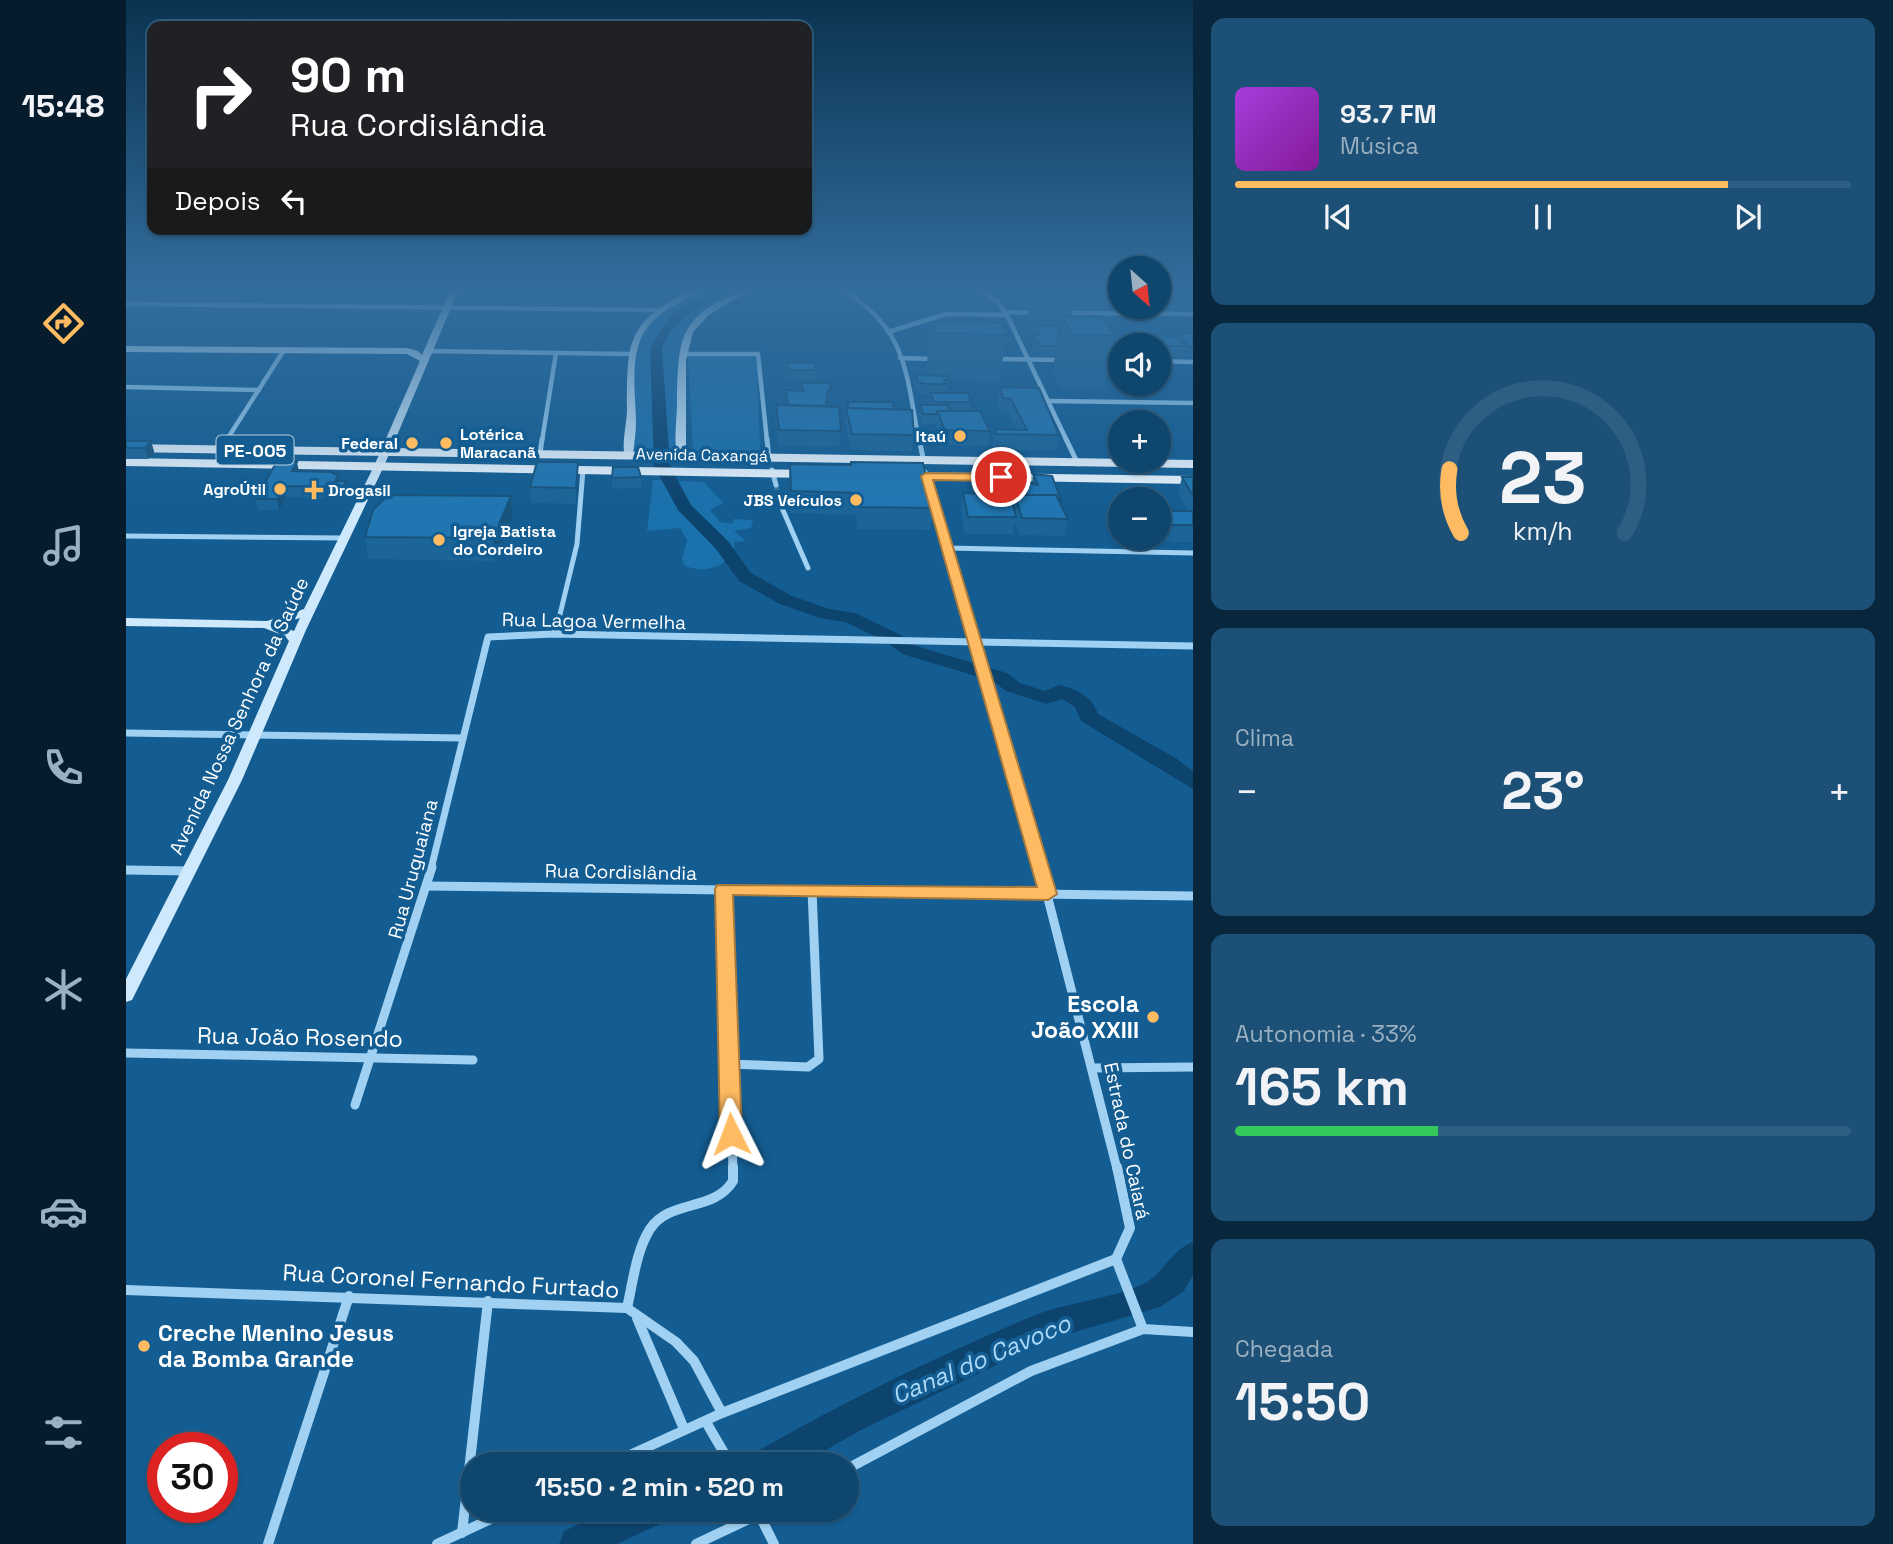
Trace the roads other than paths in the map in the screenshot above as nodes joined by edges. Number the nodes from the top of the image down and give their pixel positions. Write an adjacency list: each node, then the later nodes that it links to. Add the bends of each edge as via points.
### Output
1 (277, 361): 12 (street)
2 (423, 361): 17 (street, Avenida Nossa Senhora da Saúde)
3 (555, 361): 18 (street)
4 (630, 361): 19 (street)
5 (683, 361): 20 (street)
6 (759, 361): 26 (street)
7 (901, 361): 25 (street, Estrada do Caiará)
8 (1031, 361): 13 (street)
9 (1171, 361): 10 (street)
10 (1193, 362)
11 (126, 387): 12 (street)
12 (259, 390): 16 (street)
13 (1049, 401): 14 (street); 22 (street)
14 (1193, 402)
15 (126, 448): 16 (main road, Avenida Caxangá / PE-005)
16 (220, 449): 17 (main road, Avenida Caxangá / PE-005)
17 (385, 451): 18 (main road, Avenida Caxangá / PE-005); 24 (street, Avenida Nossa Senhora da Saúde)
18 (540, 454): 19 (main road, Avenida Caxangá / PE-005)
19 (630, 455): 20 (main road, Avenida Caxangá / PE-005)
20 (679, 456): 26 (main road, Avenida Caxangá / PE-005)
21 (126, 462): 24 (main road, Avenida Caxangá / PE-005)
22 (1077, 463): 23 (main road, Avenida Caxangá / PE-005); 25 (main road, Avenida Caxangá / PE-005)
23 (1193, 464)
24 (379, 466): 27 (main road, Avenida Caxangá / PE-005); 33 (street, Avenida Nossa Senhora da Saúde)
25 (925, 468): 26 (main road, Avenida Caxangá / PE-005); 29 (main road, Avenida Caxangá / PE-005); 30 (main road, Avenida Caxangá / PE-005); 34 (street, Estrada do Caiará)
26 (772, 469): 27 (main road, Avenida Caxangá / PE-005); 28 (main road, Avenida Caxangá / PE-005)
27 (583, 470): 40 (street, via 577,544)
28 (824, 474)
29 (888, 475)
30 (1193, 480)
31 (782, 508): 36 (street)
32 (126, 536): 33 (street)
33 (344, 537): 37 (street, Avenida Nossa Senhora da Saúde)
34 (948, 548): 35 (street); 43 (street, Estrada do Caiará)
35 (1193, 553)
36 (808, 568)
37 (309, 611): 39 (street); 42 (street, Avenida Nossa Senhora da Saúde)
38 (126, 622): 39 (street)
39 (267, 624): 42 (street)
40 (554, 634): 41 (street, Rua Lagoa Vermelha); 43 (street, Rua Lagoa Vermelha)
41 (488, 637): 47 (street, Rua Uruguaiana)
42 (295, 640): 46 (street, Avenida Nossa Senhora da Saúde)
43 (975, 644): 44 (street); 53 (street, Estrada do Caiará)
44 (1193, 646)
45 (126, 733): 46 (street)
46 (254, 735): 47 (street); 49 (street, Avenida Nossa Senhora da Saúde)
47 (463, 738): 50 (street, Rua Uruguaiana)
48 (126, 870): 49 (street)
49 (188, 871): 55 (street, Avenida Nossa Senhora da Saúde)
50 (427, 886): 51 (street, Rua Cordislândia); 57 (street, Rua Uruguaiana)
51 (723, 889): 52 (street, Rua Cordislândia); 59 (street)
52 (812, 890): 53 (street, Rua Cordislândia); 59 (street, via 819,1059 808,1067)
53 (1048, 894): 54 (street, Rua Cordislândia); 61 (street, Estrada do Caiará)
54 (1193, 896)
55 (126, 996)
56 (126, 1053): 57 (street, Rua João Rosendo)
57 (373, 1056): 58 (street, Rua João Rosendo); 62 (street, Rua Uruguaiana)
58 (473, 1060)
59 (727, 1064): 67 (street, via 733,1181 729,1192 720,1199 663,1215 653,1224)
60 (1193, 1067): 61 (street)
61 (1093, 1068): 63 (street, Estrada do Caiará, via 1130,1228)
62 (355, 1105)
63 (1119, 1264): 69 (street); 71 (street)
64 (126, 1290): 65 (street, Rua Coronel Fernando Furtado)
65 (349, 1296): 66 (street, Rua Coronel Fernando Furtado); 81 (street)
66 (488, 1301): 67 (street, Rua Coronel Fernando Furtado); 80 (street)
67 (627, 1308): 68 (street, Rua Coronel Fernando Furtado)
68 (636, 1317): 71 (street, Rua Coronel Fernando Furtado, via 676,1342 694,1361); 73 (street)
69 (1142, 1323): 70 (street); 76 (street, via 1031,1371)
70 (1193, 1332)
71 (722, 1413): 72 (street)
72 (708, 1426): 73 (street); 75 (street)
73 (684, 1429): 74 (street)
74 (635, 1452)
75 (723, 1452)
76 (859, 1463)
77 (484, 1522): 80 (street)
78 (741, 1522): 83 (street)
79 (766, 1522): 84 (street)
80 (462, 1532): 82 (street)
81 (268, 1544)
82 (437, 1544)
83 (696, 1544)
84 (774, 1544)

